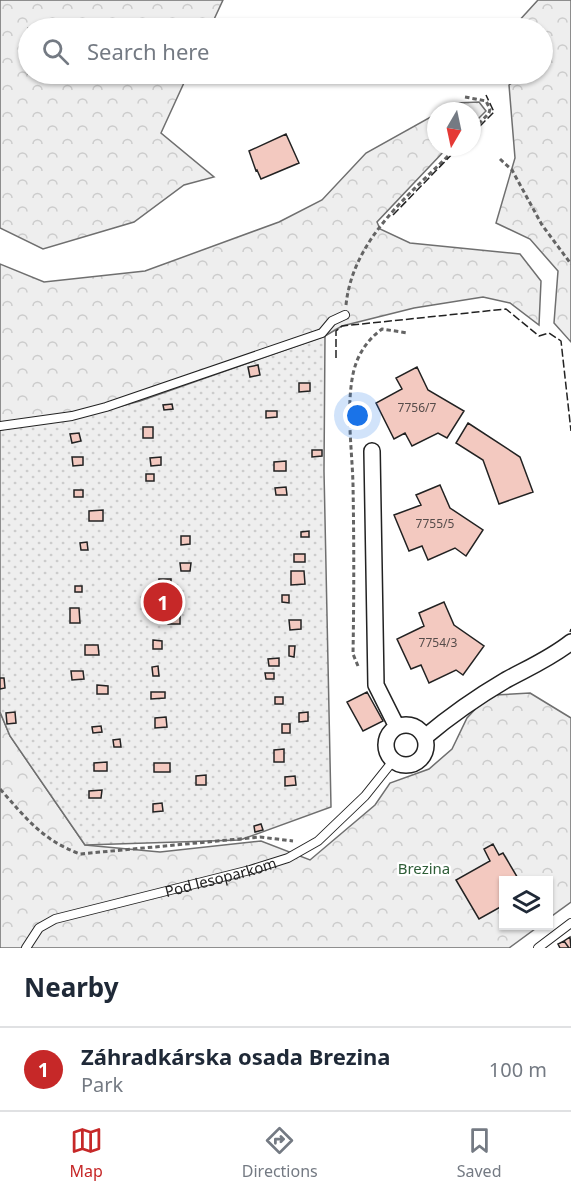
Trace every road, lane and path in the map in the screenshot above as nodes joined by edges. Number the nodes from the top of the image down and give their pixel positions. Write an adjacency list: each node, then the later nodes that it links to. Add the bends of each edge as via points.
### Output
1 (465, 97): 2 (path, via 486,101 490,109)
2 (481, 121)
3 (448, 156): 6 (path, via 372,236 348,290)
4 (500, 159): 5 (path, via 512,170 542,225)
5 (571, 264)
6 (345, 315): 7 (lane, via 332,321 322,333 106,407)
7 (0, 426)
8 (372, 451): 10 (street, via 375,685)
9 (571, 642): 11 (street, via 463,708)
10 (397, 727): 11 (street, via 416,728); 12 (street, via 386,743)
11 (425, 737): 12 (street, via 426,751 418,762 405,765)
12 (393, 761): 16 (lane, Pod lesoparkom, via 365,796 318,841 288,858 55,919 39,928)
13 (0, 789): 14 (path, via 38,831 80,854 260,837)
14 (291, 840)
15 (571, 923): 17 (lane)
16 (26, 948)
17 (538, 948)

